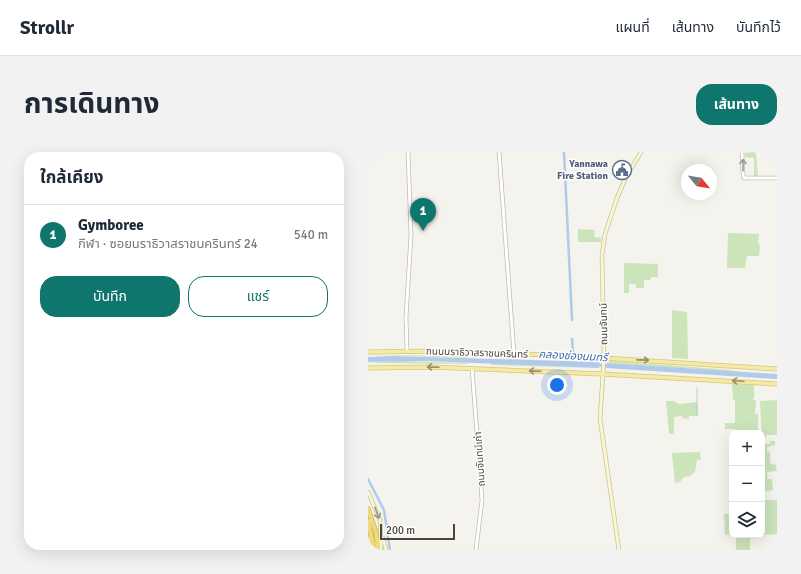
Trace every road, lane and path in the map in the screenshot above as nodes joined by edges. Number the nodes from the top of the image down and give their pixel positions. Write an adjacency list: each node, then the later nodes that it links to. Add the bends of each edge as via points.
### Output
1 (408, 152): 6 (street, via 411,235 406,317)
2 (499, 152): 8 (street)
3 (641, 152): 9 (main road, ถนนจันทน์, via 623,183 604,238)
4 (742, 152): 5 (street, one-way to 4, via 744,178)
5 (777, 178)
6 (407, 351): 7 (main road, ถนนนราธิวาสราชนครินทร์); 8 (main road, ถนนนราธิวาสราชนครินทร์)
7 (368, 352)
8 (514, 354): 9 (main road, ถนนนราธิวาสราชนครินทร์)
9 (604, 360): 12 (main road, ถนนนราธิวาสราชนครินทร์, one-way to 12); 13 (main road, ถนนจันทน์)
10 (368, 368): 11 (main road, ถนนนราธิวาสราชนครินทร์, one-way to 10)
11 (472, 368): 13 (main road, ถนนนราธิวาสราชนครินทร์, one-way to 11); 23 (street, ถนนจันทน์เก่า, via 482,500)
12 (777, 369)
13 (603, 372): 14 (main road, ถนนนราธิวาสราชนครินทร์, one-way to 13); 24 (main road, ถนนจันทน์, via 600,419)
14 (777, 384)
15 (368, 492): 18 (main road, one-way to 18, via 379,515)
16 (368, 509): 21 (highway)
17 (368, 521): 20 (highway)
18 (382, 535): 21 (main road); 22 (main road)
19 (368, 538): 20 (main road)
20 (371, 550)
21 (379, 550)
22 (386, 550)
23 (476, 550)
24 (619, 550)

